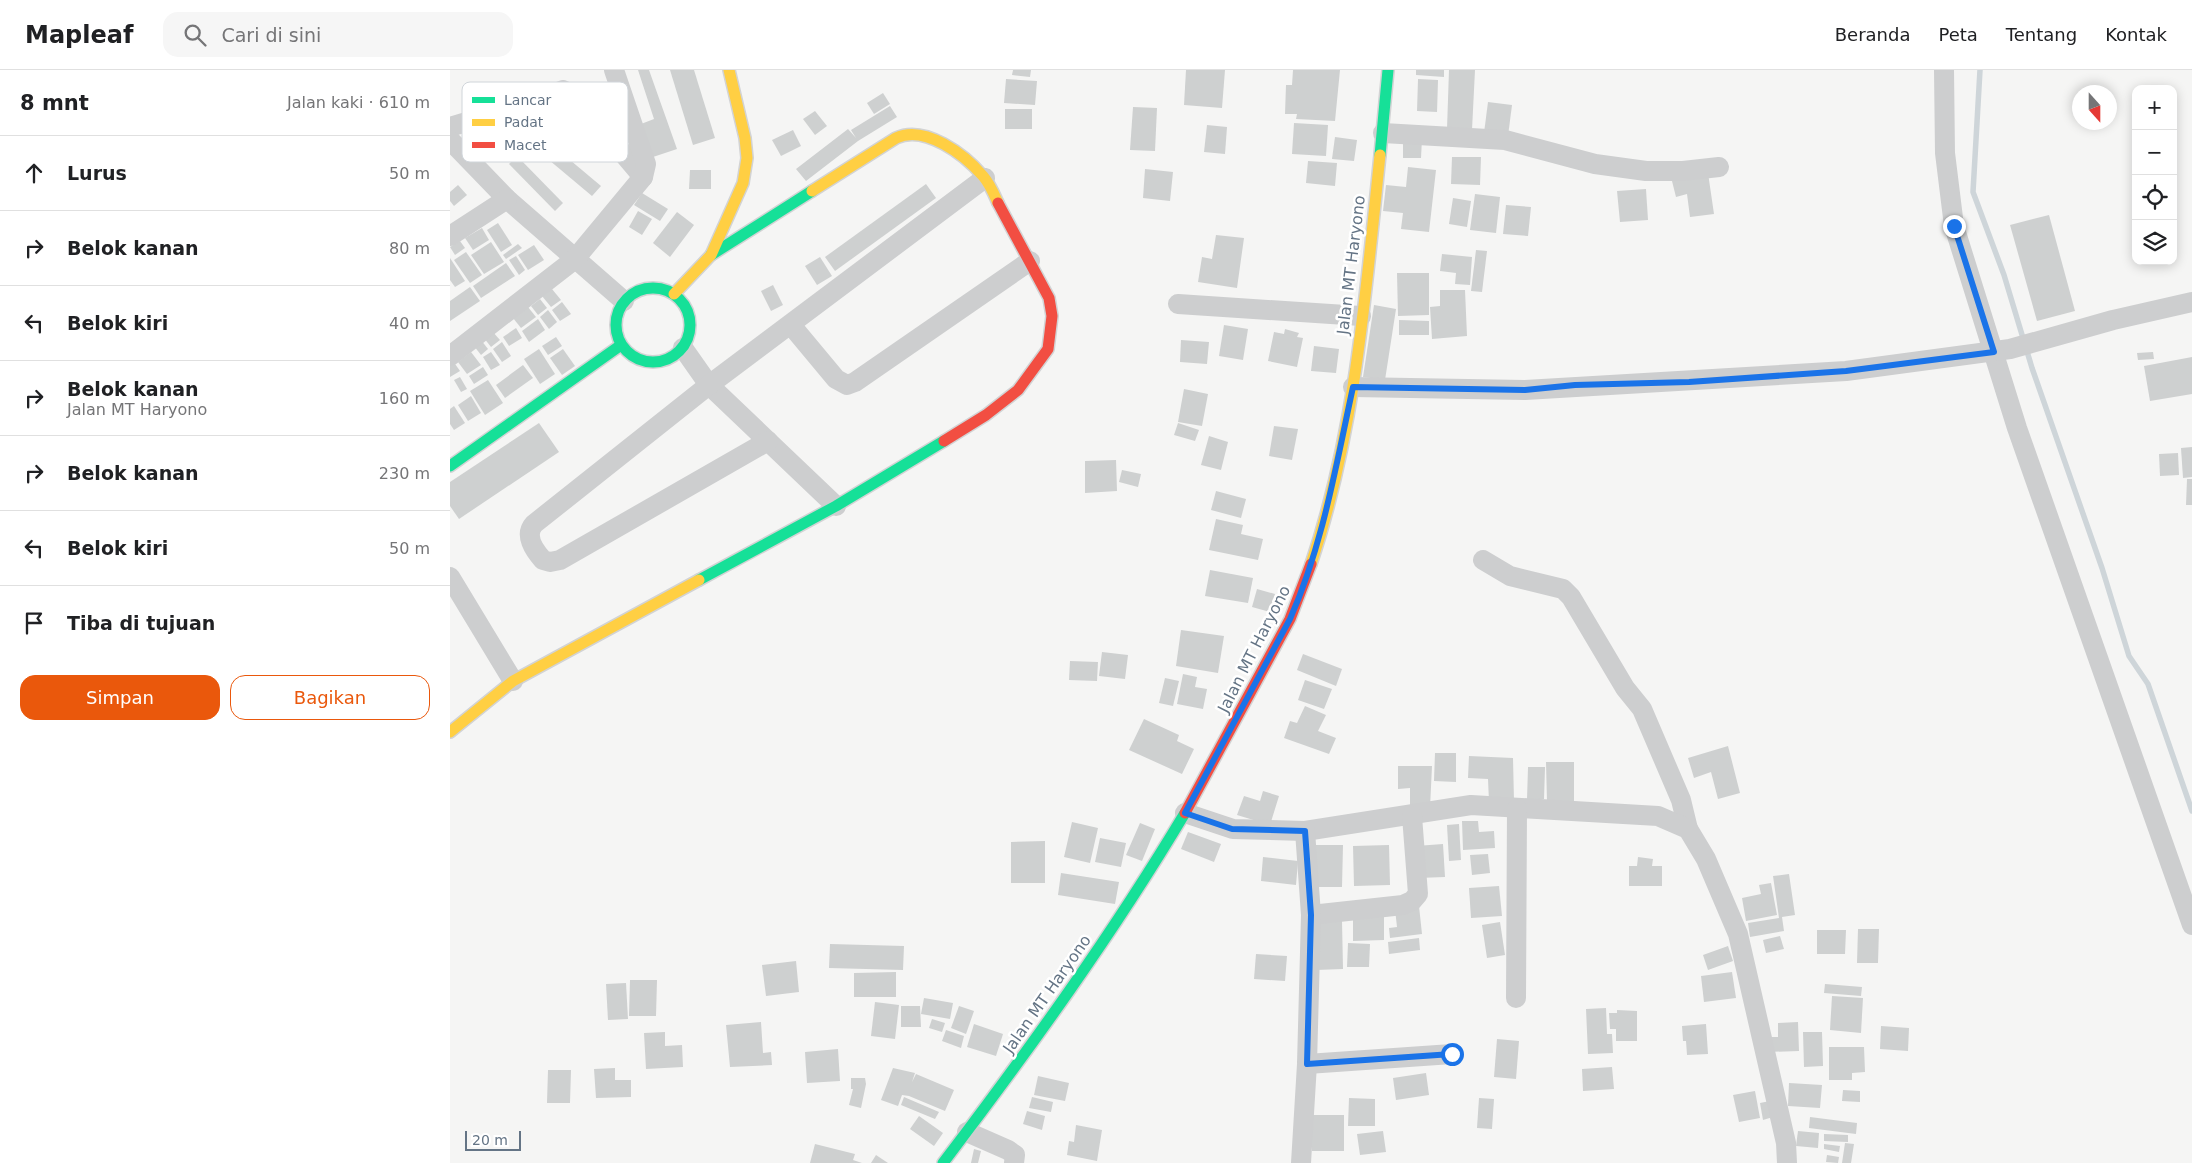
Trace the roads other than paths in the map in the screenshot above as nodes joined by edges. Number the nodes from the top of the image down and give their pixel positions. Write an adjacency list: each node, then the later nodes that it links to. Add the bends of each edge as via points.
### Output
1 (614, 70): 5 (street)
2 (729, 70): 19 (street, via 747,158 743,183)
3 (1388, 70): 9 (street, Jalan MT Haryono)
4 (1944, 70): 30 (street, via 1945,153 1954,226)
5 (618, 82)
6 (628, 111): 15 (street, via 646,164)
7 (462, 123): 8 (street)
8 (450, 127)
9 (1383, 133): 14 (street, via 1505,140 1595,164 1646,171); 26 (street, Jalan MT Haryono)
10 (450, 140): 11 (street)
11 (462, 152)
12 (628, 158): 15 (street)
13 (471, 162): 17 (street)
14 (1719, 167)
15 (644, 177): 20 (street)
16 (986, 178): 19 (street, via 976,167 941,143 905,135); 21 (street); 27 (street)
17 (507, 199): 18 (street); 20 (street)
18 (450, 236)
19 (710, 256): 22 (street)
20 (575, 259): 23 (street); 31 (street)
21 (1030, 261): 27 (street, via 847,385 836,379); 36 (street, via 1049,298 1052,316 1048,350 1034,370 1018,390 986,415)
22 (674, 294): 23 (street, via 648,288 635,292); 29 (street, via 690,319 689,334)
23 (624, 301): 28 (street, via 615,322)
24 (2192, 302): 30 (street)
25 (1178, 304): 26 (street)
26 (1361, 316): 33 (street, Jalan MT Haryono)
27 (791, 325): 32 (street)
28 (620, 345): 29 (street, via 634,358 651,363 669,359); 35 (street)
29 (683, 348): 32 (street)
30 (2002, 351): 33 (street, via 1846,371 1689,382 1575,385 1525,390); 47 (street, via 2017,428)
31 (450, 356)
32 (709, 385): 34 (street); 34 (street, via 534,524 528,535 543,560 560,560)
33 (1353, 387): 42 (street, Jalan MT Haryono, via 1322,526 1303,589)
34 (768, 441): 36 (street)
35 (450, 466)
36 (836, 506): 39 (street)
37 (1482, 560): 44 (street, via 1510,576 1563,589 1571,598 1625,688 1642,709 1681,800)
38 (450, 577): 39 (street)
39 (513, 681): 40 (street)
40 (450, 732)
41 (1517, 808): 43 (street, via 1471,805); 44 (street, via 1658,816); 48 (street)
42 (1185, 813): 45 (street, via 1232,829); 51 (street, Jalan MT Haryono, via 1100,947)
43 (1412, 816): 45 (street); 46 (street, via 1418,894 1412,901)
44 (1688, 830): 55 (street, via 1706,859 1738,934 1786,1142)
45 (1305, 831): 46 (street)
46 (1311, 915): 50 (street)
47 (2192, 925)
48 (1516, 998)
49 (1452, 1054): 50 (street)
50 (1307, 1064): 54 (street)
51 (967, 1132): 52 (street, Jalan MT Haryono); 53 (street, via 1008,1150 1014,1155)
52 (943, 1163)
53 (1014, 1163)
54 (1301, 1163)
55 (1787, 1163)

